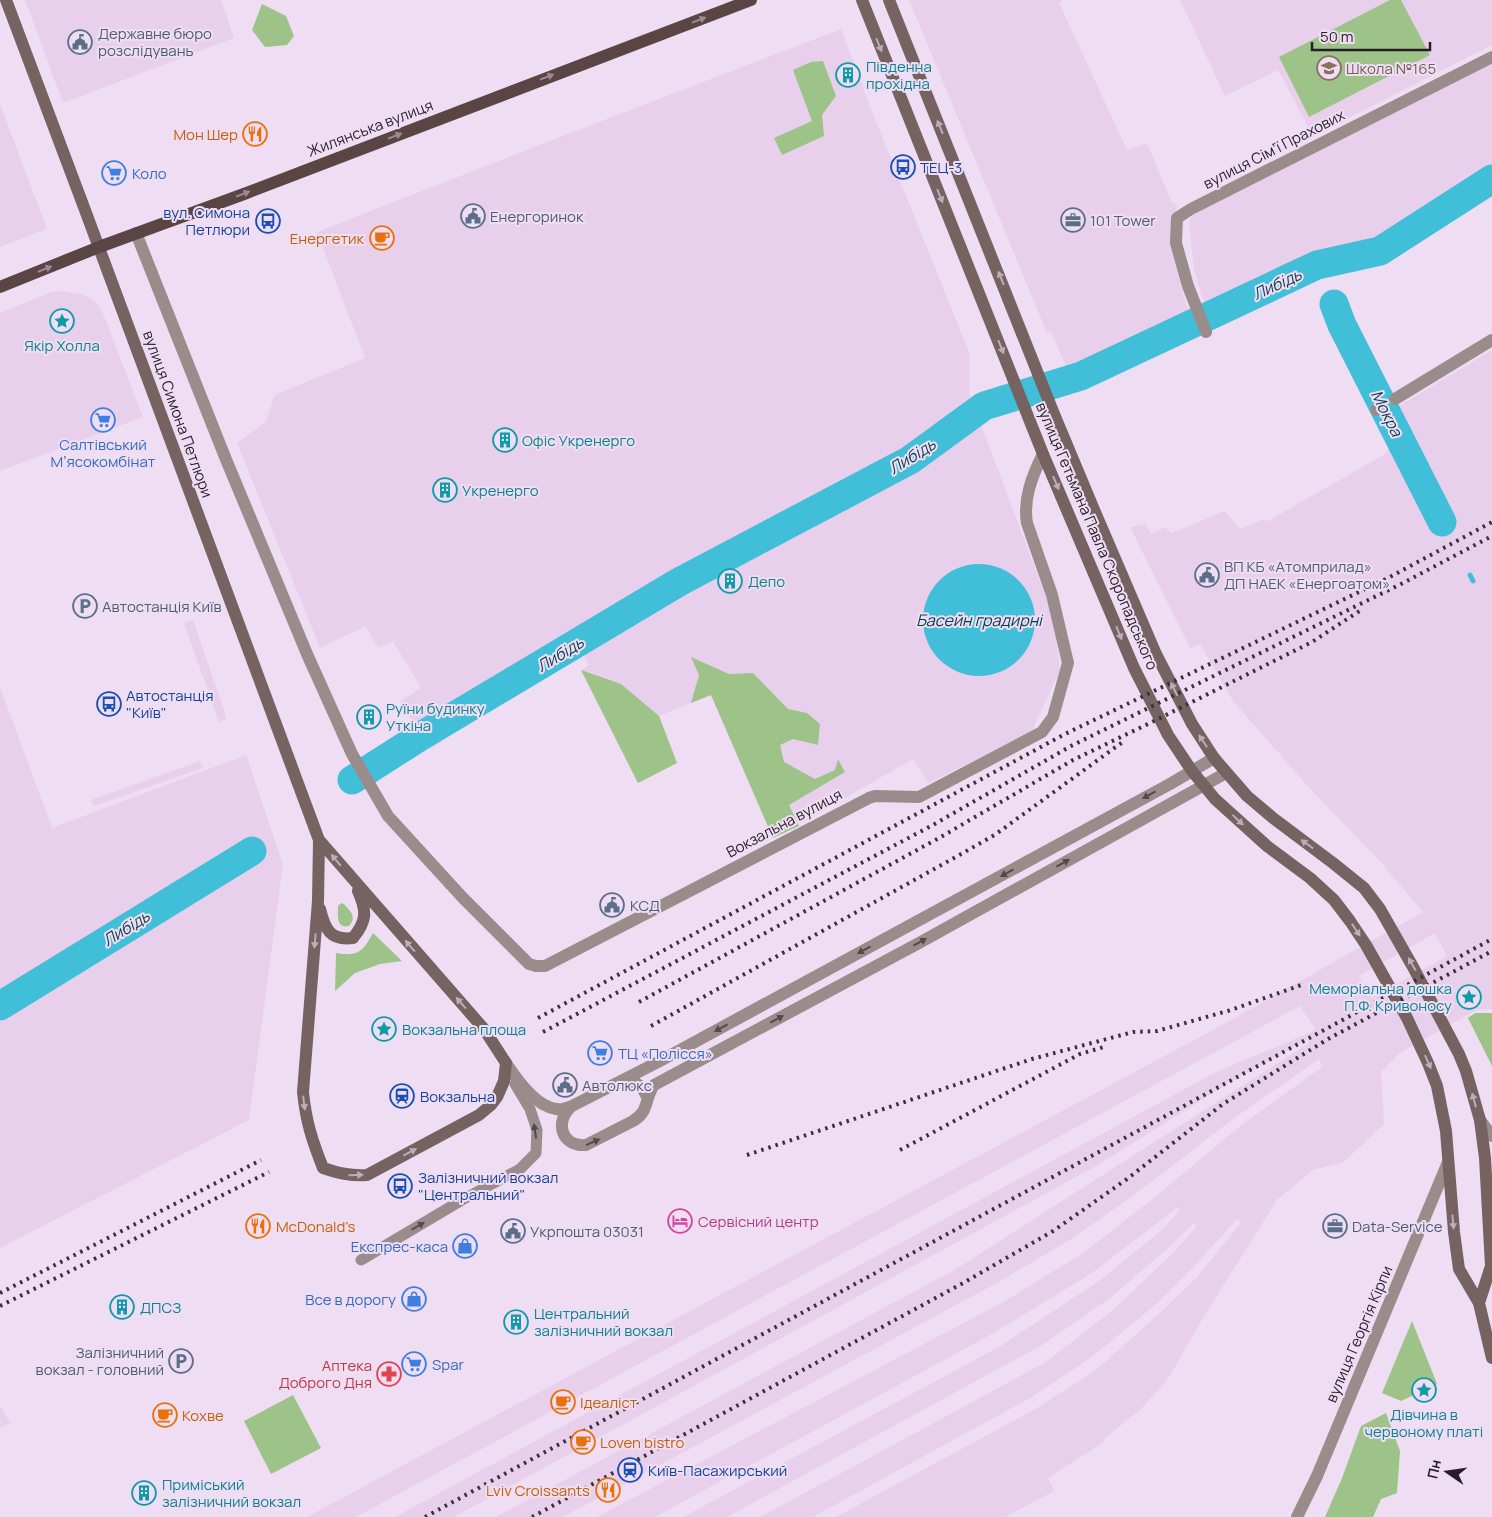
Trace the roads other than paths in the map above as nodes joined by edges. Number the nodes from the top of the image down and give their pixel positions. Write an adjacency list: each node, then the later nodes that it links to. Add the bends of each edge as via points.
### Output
1 (6, 0): 7 (main road, вулиця Симона Петлюри)
2 (751, 0): 6 (main road, Жилянська вулиця, one-way to 2)
3 (862, 0): 12 (main road, вулиця Гетьмана Павла Скоропадського, one-way to 12)
4 (889, 0): 14 (main road, вулиця Гетьмана Павла Скоропадського, one-way to 4, via 1192,724 1156,654 1054,414)
5 (1492, 57): 9 (street, вулиця Сімʼї Прахових, via 1177,218 1176,243)
6 (136, 233): 7 (main road, Жилянська вулиця); 13 (street, вулиця Симона Петлюри, via 225,457)
7 (99, 247): 8 (main road, Жилянська вулиця, one-way to 7); 18 (main road, вулиця Симона Петлюри)
8 (0, 286)
9 (1206, 332)
10 (1492, 340): 11 (street)
11 (1395, 399)
12 (1043, 454): 13 (street, Вокзальна вулиця, via 1032,478 1025,512 1052,596 1068,663 1053,717 1042,732 919,797 869,798 545,966 529,964 388,816); 15 (main road, вулиця Гетьмана Павла Скоропадського, one-way to 15, via 1134,668 1168,735)
13 (352, 754)
14 (1214, 758): 15 (street); 16 (main road, вулиця Гетьмана Павла Скоропадського)
15 (1192, 771): 17 (main road, вулиця Гетьмана Павла Скоропадського); 22 (street, one-way to 22)
16 (1226, 773): 17 (street); 25 (main road, вулиця Гетьмана Павла Скоропадського, one-way to 16, via 1463,1063 1380,909 1364,888 1273,818)
17 (1203, 786): 23 (street, one-way to 17, via 654,1085); 27 (main road, вулиця Гетьмана Павла Скоропадського, one-way to 27, via 1261,841 1334,900 1366,945 1407,1018 1438,1086)
18 (319, 840): 19 (main road, one-way to 18); 20 (main road)
19 (353, 880): 20 (main road, via 364,903 365,920 353,938 333,936 325,926); 21 (main road, one-way to 19, via 484,1029)
20 (318, 901): 21 (main road, one-way to 21, via 303,1092 308,1127 323,1168 352,1176 367,1175 479,1115 491,1105)
21 (511, 1074): 24 (street, via 548,1107); 28 (street, one-way to 21, via 520,1169 536,1153 537,1130)
22 (620, 1082): 23 (street, via 634,1081); 24 (street)
23 (647, 1097): 24 (street, one-way to 23, via 563,1118 563,1132 567,1139 579,1146 639,1118 644,1112)
24 (572, 1106)
25 (1480, 1120): 26 (street); 29 (main road, вулиця Гетьмана Павла Скоропадського, via 1491,1266)
26 (1492, 1136)
27 (1448, 1162): 29 (main road, вулиця Гетьмана Павла Скоропадського, one-way to 29, via 1459,1269); 31 (street, вулиця Георгія Кірпи)
28 (360, 1260)
29 (1479, 1303): 30 (main road)
30 (1492, 1358)
31 (1297, 1517)

